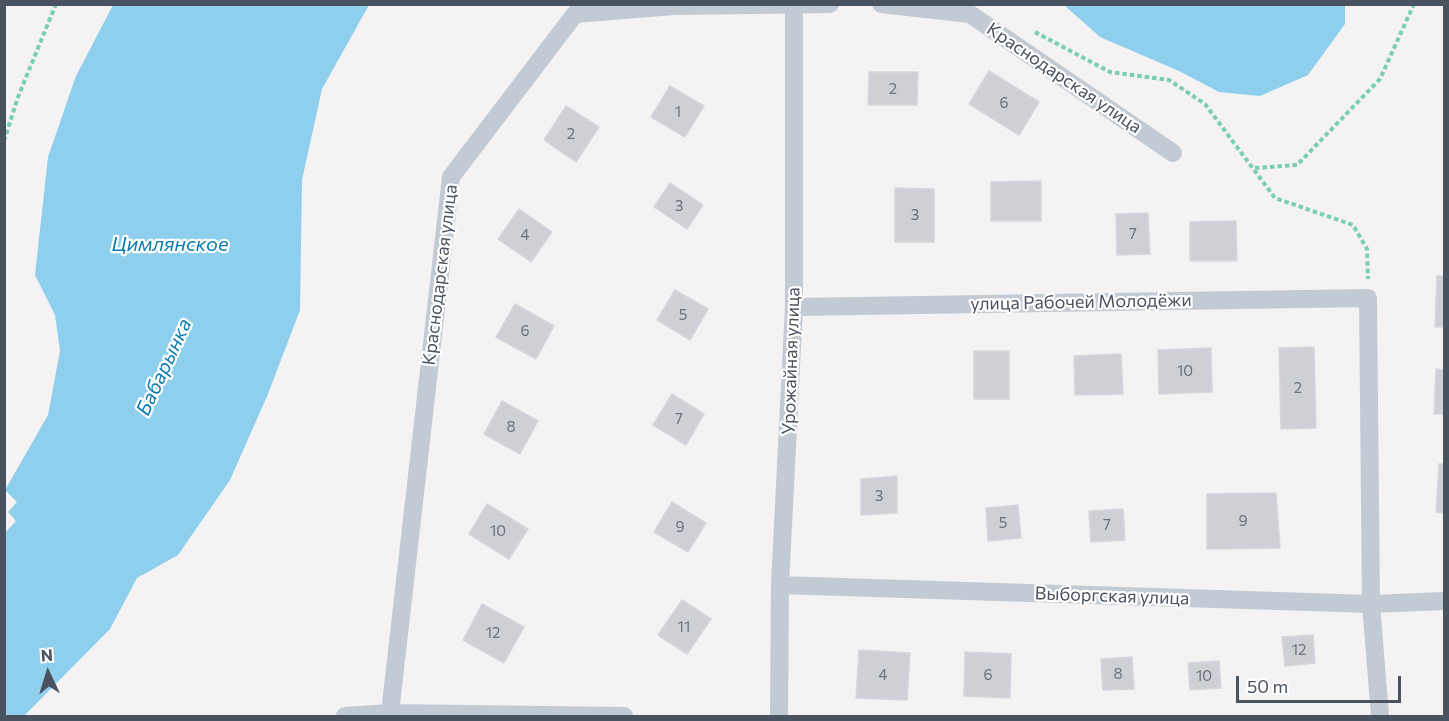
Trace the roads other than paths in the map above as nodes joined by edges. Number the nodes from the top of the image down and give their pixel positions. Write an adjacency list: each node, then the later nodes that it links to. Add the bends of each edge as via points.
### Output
1 (830, 4): 3 (street, Краснодарская улица)
2 (881, 4): 4 (street, Краснодарская улица, via 970,14)
3 (794, 5): 5 (street, Урожайная улица); 9 (street, Краснодарская улица, via 674,6 575,14 451,177)
4 (1173, 153)
5 (794, 307): 6 (street, Урожайная улица); 8 (street, улица Рабочей Молодёжи, via 1368,298)
6 (780, 585): 8 (street, Выборгская улица); 12 (street, Урожайная улица)
7 (1444, 601): 8 (street, Выборгская улица)
8 (1371, 604): 13 (street)
9 (390, 713): 10 (street); 11 (street)
10 (345, 717)
11 (624, 717)
12 (779, 717)
13 (1380, 717)

